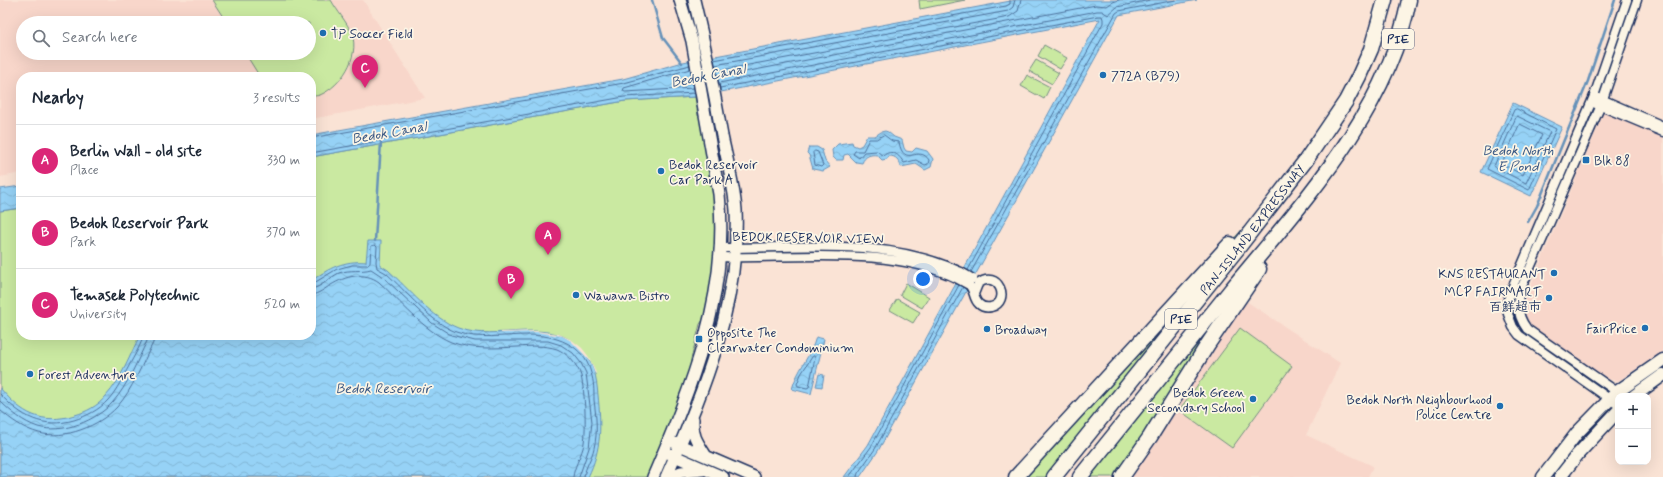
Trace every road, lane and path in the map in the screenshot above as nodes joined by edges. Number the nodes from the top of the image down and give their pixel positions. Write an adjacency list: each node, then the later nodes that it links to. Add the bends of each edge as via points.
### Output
1 (680, 0): 7 (main road)
2 (694, 0): 7 (main road)
3 (1385, 0): 12 (highway, PAN-ISLAND EXPRESSWAY / PIE, via 1374,42 1359,76 1346,101)
4 (1409, 0): 13 (highway, PAN-ISLAND EXPRESSWAY / PIE, via 1383,77 1364,113 1326,171)
5 (1627, 0): 8 (street)
6 (1637, 0): 9 (street)
7 (698, 40): 14 (main road, via 705,114 722,216); 15 (main road, via 718,111 732,182 736,210)
8 (1593, 99): 9 (street); 24 (street, via 1510,293 1508,310 1513,327 1522,337)
9 (1602, 103): 10 (street); 11 (street); 23 (street, via 1518,296 1518,308 1524,324 1532,332)
10 (1663, 126)
11 (1663, 132)
12 (1306, 160): 41 (highway); 42 (highway, PAN-ISLAND EXPRESSWAY / PIE)
13 (1269, 245): 43 (highway, PAN-ISLAND EXPRESSWAY / PIE); 44 (highway, via 1264,261)
14 (720, 252): 15 (street, BEDOK RESERVOIR VIEW); 28 (main road, via 716,287 703,346)
15 (734, 252): 17 (street, BEDOK RESERVOIR VIEW, bridge, via 887,258 960,276); 27 (main road, via 723,323)
16 (985, 280): 17 (street, BEDOK RESERVOIR VIEW); 18 (street, via 977,285); 18 (street, BEDOK RESERVOIR VIEW, via 994,281 999,286 1002,294 998,303 992,307 984,307 976,302)
17 (971, 282): 18 (street, BEDOK RESERVOIR VIEW)
18 (974, 294)
19 (1663, 360): 21 (main road)
20 (1663, 375): 22 (main road)
21 (1623, 393)
22 (1638, 393)
23 (1615, 396)
24 (1615, 397)
25 (1615, 400): 33 (main road, via 1577,433)
26 (1615, 414): 34 (main road)
27 (693, 415): 29 (main road); 32 (main road, via 695,439)
28 (669, 440): 29 (main road); 30 (main road)
29 (680, 445): 31 (main road); 32 (main road)
30 (664, 451): 31 (main road); 36 (main road)
31 (675, 456): 35 (main road); 37 (main road)
32 (706, 456): 40 (main road)
33 (1556, 459): 34 (main road); 45 (main road)
34 (1571, 462): 46 (main road)
35 (708, 470): 38 (main road, via 689,470); 39 (main road)
36 (653, 477)
37 (666, 477)
38 (670, 477)
39 (723, 477)
40 (754, 477)
41 (1016, 477)
42 (1054, 477)
43 (1080, 477)
44 (1122, 477)
45 (1543, 477)
46 (1560, 477)

